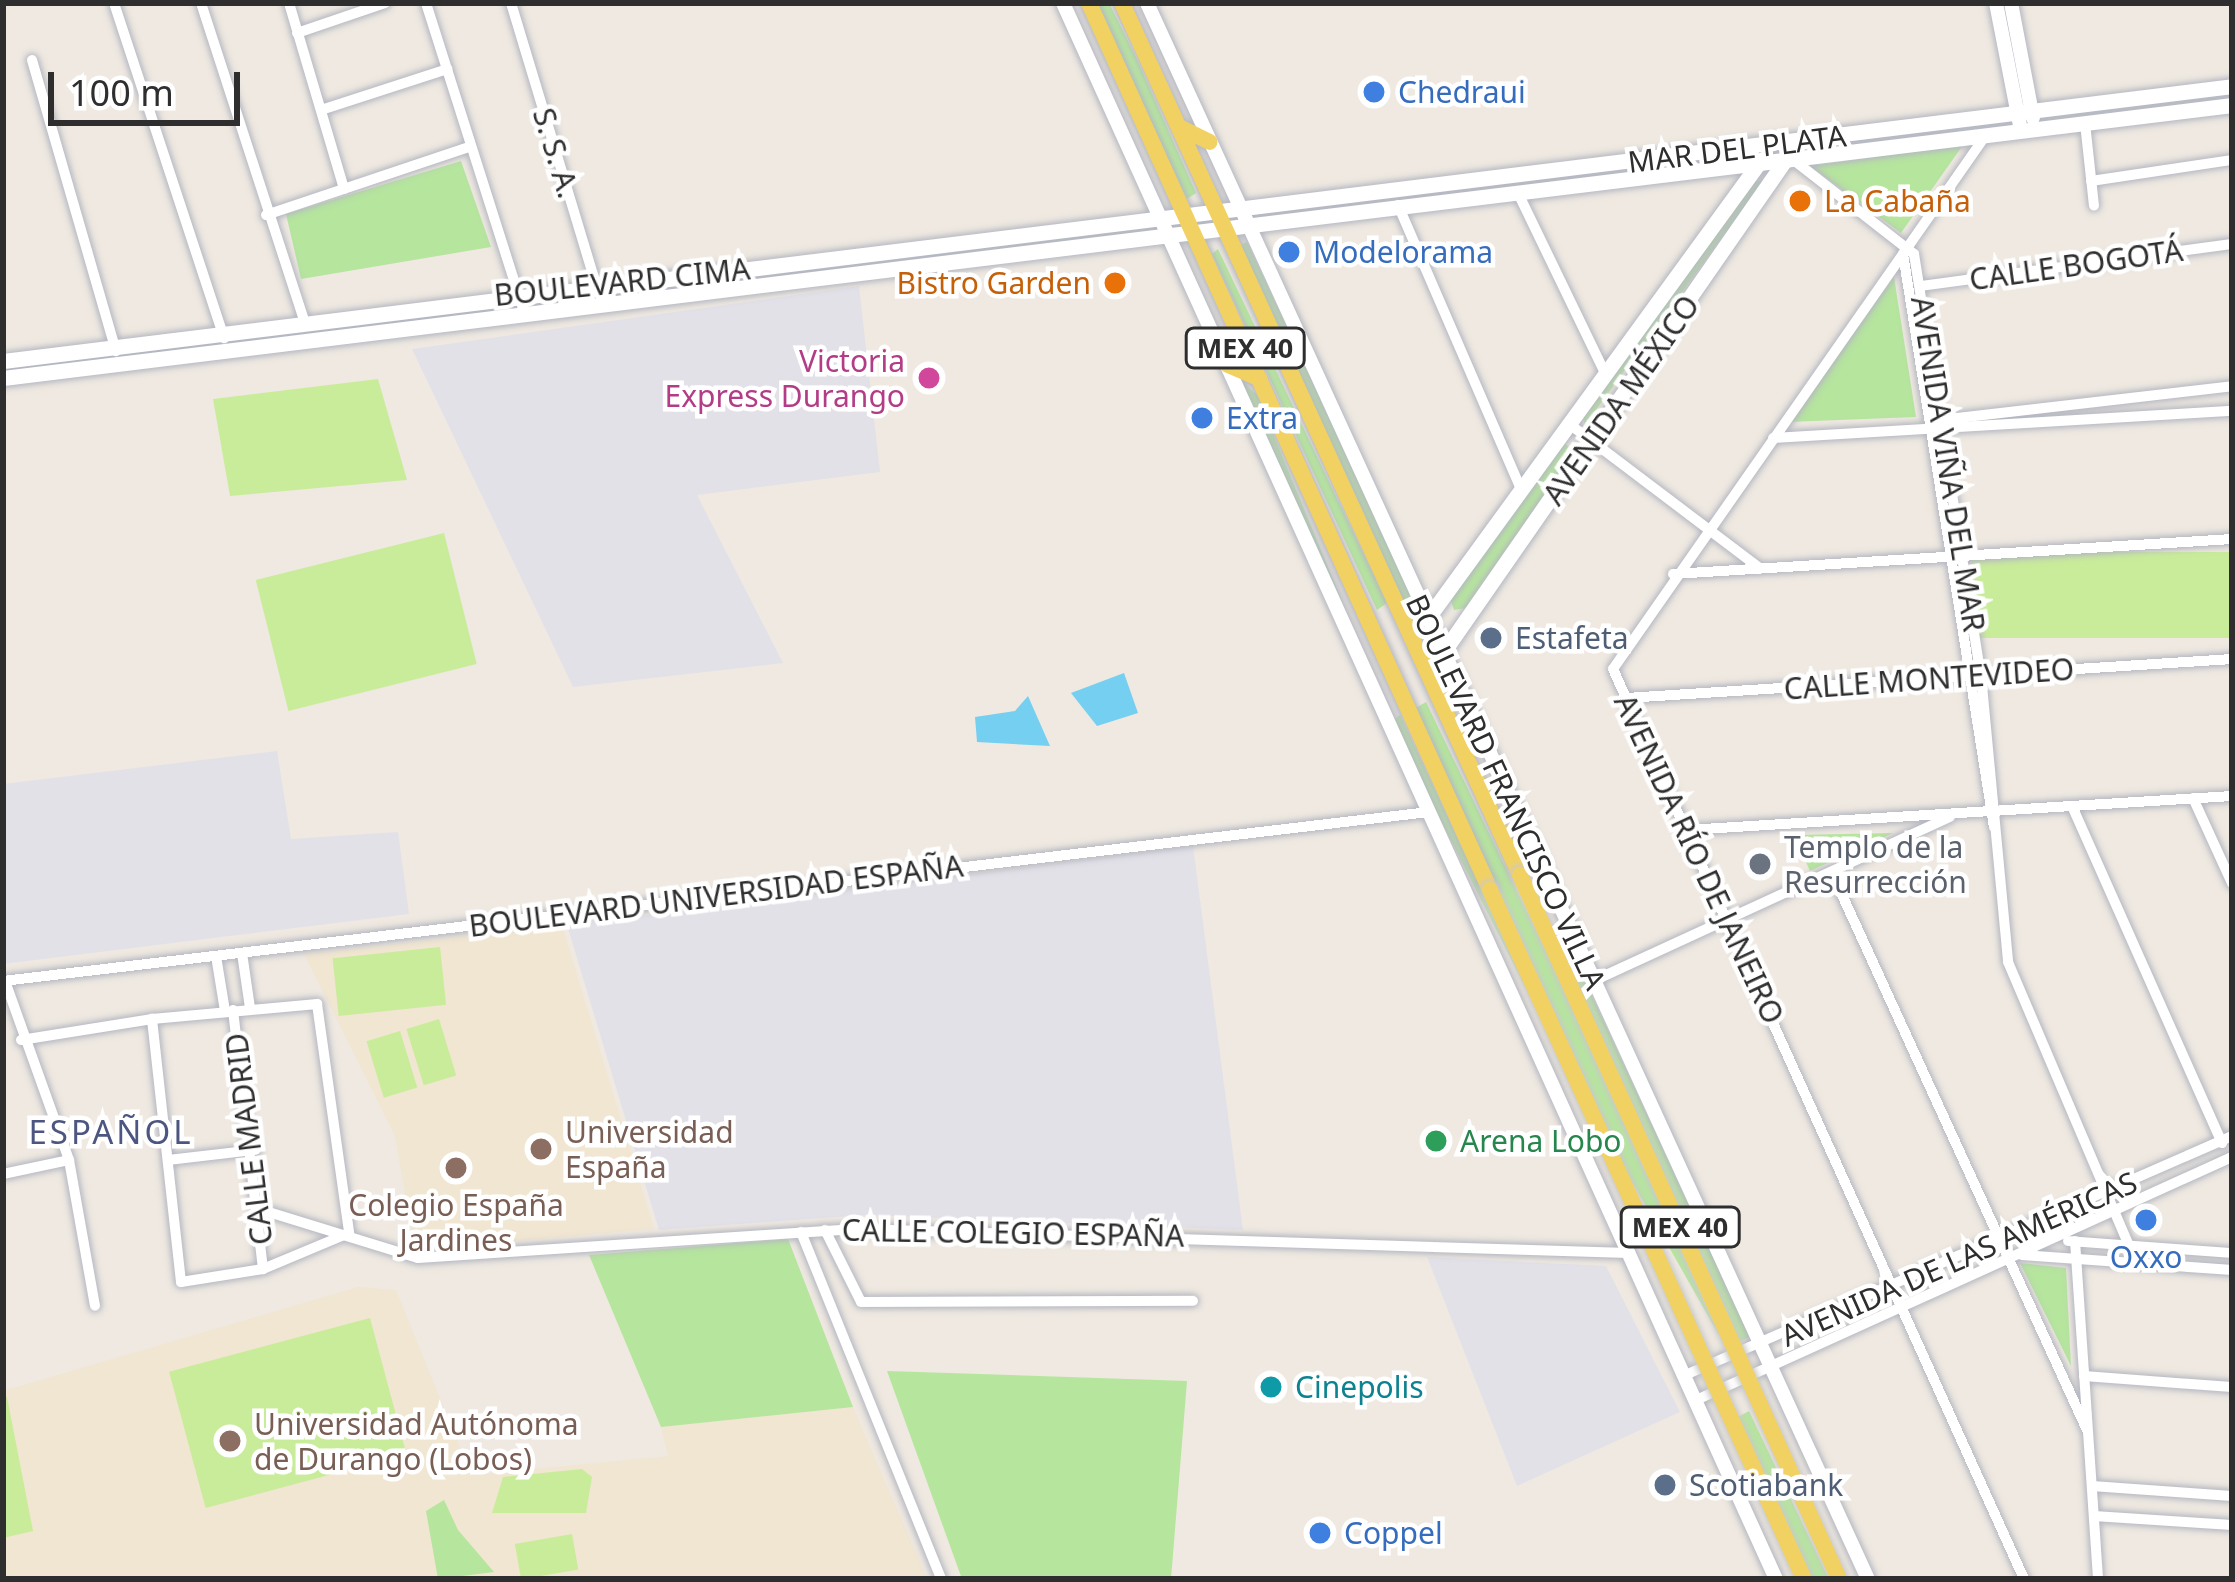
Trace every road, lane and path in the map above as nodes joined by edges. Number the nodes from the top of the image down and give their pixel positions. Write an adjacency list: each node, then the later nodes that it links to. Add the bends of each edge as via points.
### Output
1 (114, 3): 50 (street)
2 (201, 3): 36 (street)
3 (289, 3): 13 (street)
4 (386, 3): 13 (street)
5 (426, 3): 15 (street)
6 (511, 3): 45 (street, S. S. A.)
7 (1063, 3): 38 (street)
8 (1089, 3): 37 (main road, BOULEVARD FRANCISCO VILLA / MEX 40)
9 (1147, 3): 24 (street, BOULEVARD FRANCISCO VILLA)
10 (1996, 3): 19 (street)
11 (2011, 3): 19 (street)
12 (1123, 4): 21 (main road, BOULEVARD FRANCISCO VILLA / MEX 40)
13 (297, 33): 18 (street)
14 (32, 60): 51 (street)
15 (447, 69): 18 (street); 25 (street)
16 (2232, 86): 19 (main road, MAR DEL PLATA)
17 (2232, 105): 20 (main road)
18 (321, 110): 30 (street)
19 (2025, 110): 22 (street); 26 (main road, MAR DEL PLATA)
20 (2084, 123): 22 (main road); 29 (street)
21 (1178, 126): 24 (main road); 35 (main road, BOULEVARD FRANCISCO VILLA / MEX 40)
22 (2028, 130): 23 (main road)
23 (1986, 135): 26 (main road); 44 (street, AVENIDA RÍO DE JANEIRO)
24 (1210, 142): 34 (street, BOULEVARD FRANCISCO VILLA)
25 (469, 147): 30 (street); 47 (street)
26 (1792, 150): 27 (main road, MAR DEL PLATA); 44 (street); 61 (main road, AVENIDA MÉXICO)
27 (1764, 154): 31 (main road); 32 (main road, MAR DEL PLATA); 54 (main road, AVENIDA MÉXICO)
28 (2232, 160): 29 (street)
29 (2091, 181): 33 (street)
30 (344, 189): 36 (street)
31 (1518, 193): 32 (main road); 54 (street)
32 (1396, 200): 34 (main road, MAR DEL PLATA); 39 (main road, BOULEVARD CIMA); 62 (street)
33 (2094, 206)
34 (1243, 211): 35 (main road, BOULEVARD CIMA); 39 (street, BOULEVARD FRANCISCO VILLA)
35 (1217, 213): 37 (main road, BOULEVARD CIMA); 40 (main road, BOULEVARD FRANCISCO VILLA / MEX 40)
36 (266, 214): 49 (street)
37 (1185, 217): 38 (main road, BOULEVARD CIMA); 41 (main road, BOULEVARD FRANCISCO VILLA / MEX 40)
38 (1161, 220): 42 (street); 45 (main road, BOULEVARD CIMA)
39 (1250, 227): 40 (main road, BOULEVARD CIMA); 68 (street, BOULEVARD FRANCISCO VILLA)
40 (1226, 232): 41 (main road, BOULEVARD CIMA); 131 (main road, BOULEVARD FRANCISCO VILLA / MEX 40, bridge)
41 (1194, 236): 42 (main road, BOULEVARD CIMA); 55 (main road, BOULEVARD FRANCISCO VILLA / MEX 40)
42 (1170, 238): 48 (main road, BOULEVARD CIMA); 52 (street)
43 (2232, 244): 46 (street, CALLE BOGOTÁ)
44 (1903, 246): 46 (street, AVENIDA VIÑA DEL MAR); 59 (street, AVENIDA VIÑA DEL MAR); 60 (street, AVENIDA RÍO DE JANEIRO)
45 (596, 285): 47 (main road, BOULEVARD CIMA); 48 (street, S. S. A.)
46 (1921, 286): 59 (street, AVENIDA VIÑA DEL MAR)
47 (521, 303): 48 (main road, BOULEVARD CIMA); 49 (main road, BOULEVARD CIMA); 50 (main road, BOULEVARD CIMA)
48 (602, 303)
49 (304, 320): 50 (main road, BOULEVARD CIMA)
50 (225, 339): 51 (main road, BOULEVARD CIMA)
51 (117, 356): 53 (main road, BOULEVARD CIMA)
52 (1228, 365): 55 (main road); 77 (street)
53 (6, 369)
54 (1605, 373): 58 (main road, AVENIDA MÉXICO)
55 (1258, 378): 130 (main road, BOULEVARD FRANCISCO VILLA / MEX 40, bridge)
56 (2232, 386): 59 (street)
57 (2232, 411): 59 (street)
58 (1568, 423): 61 (street); 62 (main road, AVENIDA MÉXICO)
59 (1934, 427): 60 (street); 65 (street, AVENIDA VIÑA DEL MAR)
60 (1773, 438): 63 (street, AVENIDA RÍO DE JANEIRO)
61 (1591, 440): 63 (street); 69 (main road, AVENIDA MÉXICO)
62 (1520, 489): 68 (main road, AVENIDA MÉXICO)
63 (1707, 527): 66 (street); 67 (street, AVENIDA RÍO DE JANEIRO)
64 (2232, 538): 65 (street)
65 (1957, 556): 66 (street); 71 (street, AVENIDA VIÑA DEL MAR)
66 (1760, 568): 67 (street)
67 (1673, 574): 72 (street, AVENIDA RÍO DE JANEIRO, via 1616,653)
68 (1427, 619): 69 (street, BOULEVARD FRANCISCO VILLA)
69 (1442, 654): 86 (street, BOULEVARD FRANCISCO VILLA)
70 (2232, 659): 71 (street, CALLE MONTEVIDEO)
71 (1975, 676): 72 (street, CALLE MONTEVIDEO); 76 (street, AVENIDA VIÑA DEL MAR)
72 (1626, 698): 79 (street, AVENIDA RÍO DE JANEIRO)
73 (2232, 796): 74 (street)
74 (2193, 799): 75 (street); 81 (street)
75 (2072, 806): 76 (street); 91 (street)
76 (1991, 811): 78 (street); 97 (street, AVENIDA VIÑA DEL MAR, via 2010,971)
77 (1430, 812): 83 (street, BOULEVARD UNIVERSIDAD ESPAÑA); 107 (street)
78 (1958, 814): 79 (street); 80 (street)
79 (1687, 830): 82 (street, AVENIDA RÍO DE JANEIRO)
80 (1832, 873): 82 (street); 103 (street)
81 (2232, 883)
82 (1728, 921): 86 (street); 113 (street, AVENIDA RÍO DE JANEIRO)
83 (242, 952): 84 (street, BOULEVARD UNIVERSIDAD ESPAÑA); 87 (street, CALLE MADRID)
84 (216, 956): 85 (street, BOULEVARD UNIVERSIDAD ESPAÑA); 88 (street, CALLE MADRID)
85 (4, 981): 90 (street)
86 (1593, 981): 117 (street, BOULEVARD FRANCISCO VILLA)
87 (250, 1008): 88 (street); 102 (street, via 319,1005)
88 (229, 1011): 89 (street); 92 (street, CALLE MADRID)
89 (152, 1019): 90 (street); 95 (street)
90 (21, 1040): 94 (street)
91 (2226, 1138): 93 (street); 97 (street, AVENIDA DE LAS AMÉRICAS)
92 (255, 1150): 95 (street); 99 (street, CALLE MADRID)
93 (2230, 1157): 98 (street, AVENIDA DE LAS AMÉRICAS)
94 (69, 1160): 96 (street); 115 (street)
95 (169, 1160): 111 (street, via 178,1272 191,1283)
96 (3, 1174)
97 (2110, 1191): 98 (street, AVENIDA VIÑA DEL MAR); 103 (street, AVENIDA DE LAS AMÉRICAS)
98 (2118, 1209): 104 (street, AVENIDA DE LAS AMÉRICAS); 106 (street, AVENIDA VIÑA DEL MAR)
99 (262, 1210): 102 (street); 111 (street, CALLE MADRID)
100 (824, 1229): 101 (street, CALLE COLEGIO ESPAÑA); 107 (street, CALLE COLEGIO ESPAÑA); 114 (street, via 855,1301)
101 (801, 1232): 102 (street, CALLE COLEGIO ESPAÑA, via 397,1256); 128 (street)
102 (349, 1233): 111 (street)
103 (2003, 1239): 109 (street); 113 (street, AVENIDA DE LAS AMÉRICAS)
104 (2051, 1240): 105 (street); 109 (street, AVENIDA DE LAS AMÉRICAS)
105 (2075, 1241): 106 (street); 110 (street)
106 (2129, 1245): 108 (street)
107 (1629, 1253): 119 (street)
108 (2232, 1253)
109 (2015, 1256): 110 (street); 116 (street, AVENIDA DE LAS AMÉRICAS); 123 (street)
110 (2076, 1258): 112 (street); 120 (street)
111 (263, 1269)
112 (2232, 1270)
113 (1895, 1288): 116 (street, AVENIDA RÍO DE JANEIRO); 117 (street, AVENIDA DE LAS AMÉRICAS)
114 (1193, 1301)
115 (95, 1306)
116 (1903, 1307): 118 (street, AVENIDA DE LAS AMÉRICAS); 133 (street, AVENIDA RÍO DE JANEIRO)
117 (1760, 1349): 118 (street, BOULEVARD FRANCISCO VILLA); 119 (street, AVENIDA DE LAS AMÉRICAS)
118 (1769, 1369): 122 (street, AVENIDA DE LAS AMÉRICAS); 132 (street, BOULEVARD FRANCISCO VILLA)
119 (1683, 1376): 122 (street)
120 (2084, 1376): 121 (street); 123 (street)
121 (2232, 1387)
122 (1694, 1402): 129 (street)
123 (2087, 1430): 124 (street)
124 (2092, 1486): 125 (street); 126 (street)
125 (2232, 1496)
126 (2094, 1516): 127 (street); 134 (street)
127 (2232, 1525)
128 (941, 1579)
129 (1776, 1579)
130 (1804, 1579)
131 (1839, 1579)
132 (1868, 1579)
133 (2024, 1579)
134 (2098, 1579)

